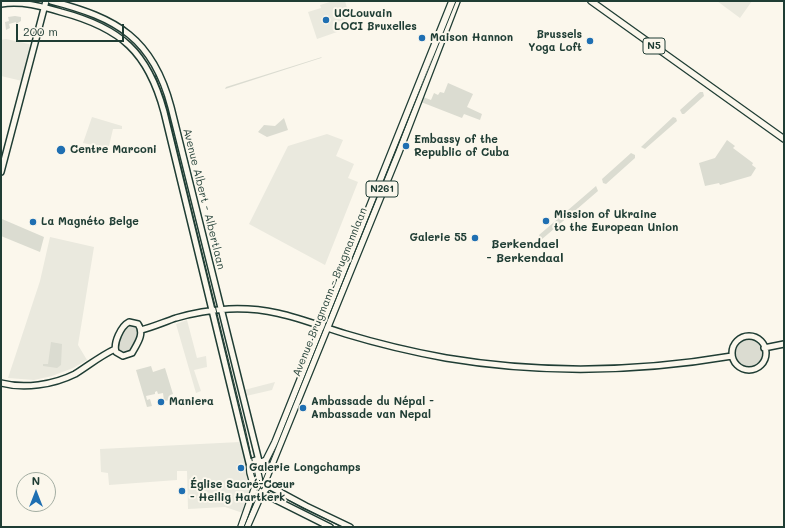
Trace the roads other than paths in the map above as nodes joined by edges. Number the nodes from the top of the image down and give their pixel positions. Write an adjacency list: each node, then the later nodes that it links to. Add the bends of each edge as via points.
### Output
1 (46, 1): 7 (main road)
2 (51, 1): 10 (main road, Avenue Albert - Albertlaan, via 97,15 118,26 140,45 156,66 171,108)
3 (452, 1): 12 (main road, Avenue Brugmann - Brugmannlaan / N261)
4 (457, 1): 13 (main road, Avenue Brugmann - Brugmannlaan / N261)
5 (591, 1): 8 (main road, N5)
6 (1, 4): 7 (main road, Avenue Albert - Albertlaan, via 20,3)
7 (44, 7): 9 (main road); 11 (main road, Avenue Albert - Albertlaan, via 84,18 112,31 130,45 148,69 162,105)
8 (784, 139)
9 (1, 172)
10 (221, 310): 11 (main road); 12 (main road, via 269,311 300,317); 20 (main road, Avenue Albert - Albertlaan)
11 (212, 311): 14 (main road, via 182,316); 21 (main road, Avenue Albert - Albertlaan)
12 (321, 325): 13 (main road); 20 (main road, Avenue Brugmann - Brugmannlaan / N261, via 267,459)
13 (327, 328): 18 (main road, via 415,352 521,367 606,369 659,366); 22 (main road, Avenue Brugmann - Brugmannlaan / N261)
14 (141, 330): 17 (main road, via 130,355 120,355); 17 (main road, via 134,322 125,324)
15 (784, 344): 16 (main road)
16 (764, 348): 18 (main road, via 756,338 745,337 736,343); 18 (main road, via 763,362 753,369 736,364)
17 (115, 349): 19 (main road, via 73,375 59,380 23,386)
18 (732, 356)
19 (1, 383)
20 (259, 461): 21 (main road); 22 (main road)
21 (249, 463): 23 (main road)
22 (267, 482): 24 (main road, Avenue Brugmann - Brugmannlaan); 28 (main road, via 306,506)
23 (255, 487): 24 (main road); 25 (main road)
24 (262, 493): 26 (main road); 27 (main road)
25 (241, 527)
26 (247, 527)
27 (330, 527)
28 (350, 527)

